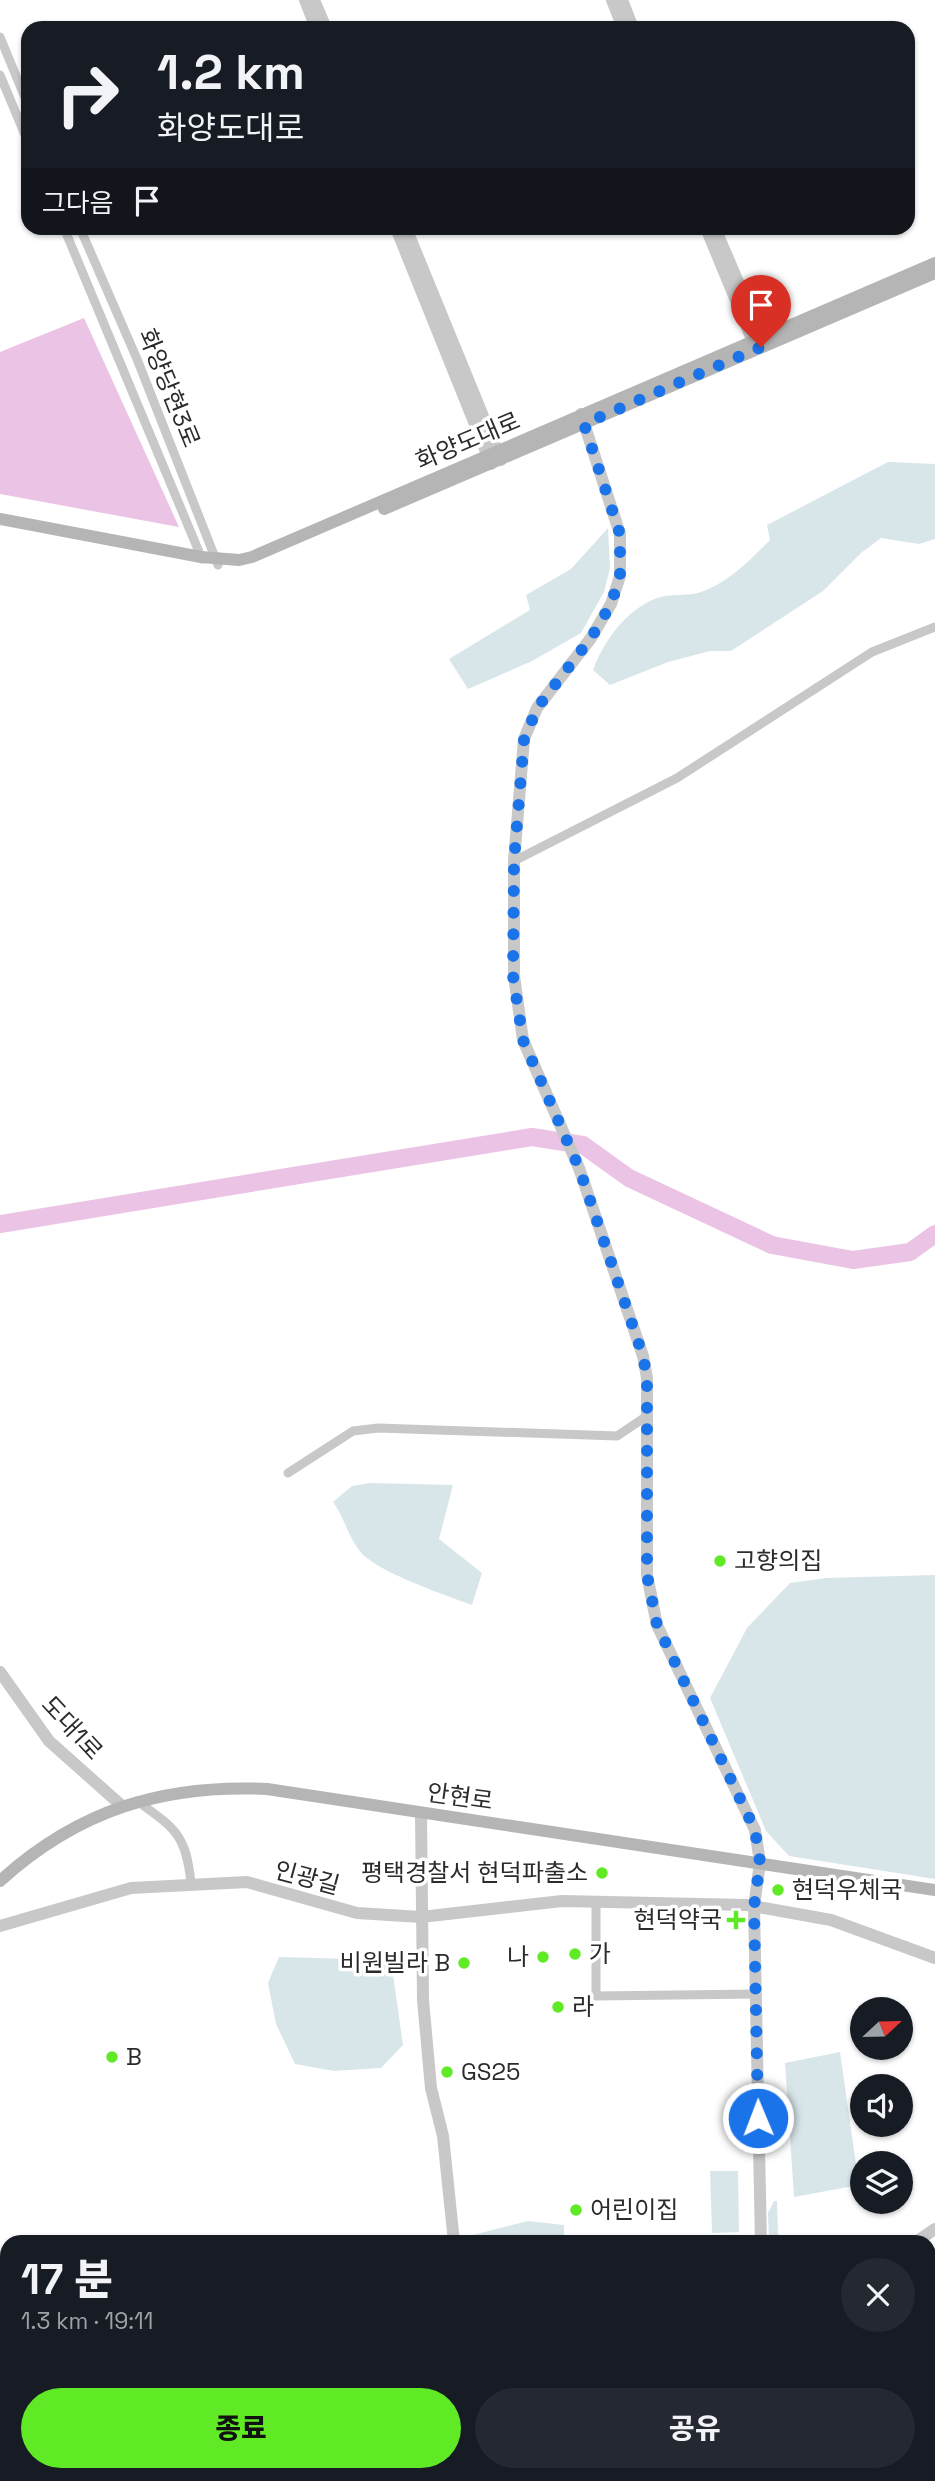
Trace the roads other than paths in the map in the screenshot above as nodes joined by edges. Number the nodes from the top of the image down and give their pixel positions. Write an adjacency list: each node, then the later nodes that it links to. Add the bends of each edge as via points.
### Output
1 (305, 0): 5 (street)
2 (314, 0): 6 (street)
3 (612, 0): 7 (street)
4 (622, 0): 8 (street)
5 (313, 21)
6 (323, 21)
7 (620, 21)
8 (630, 21)
9 (0, 37): 11 (street)
10 (0, 75): 12 (street)
11 (21, 88)
12 (21, 125)
13 (67, 235): 25 (street, 화양당현3로)
14 (83, 235): 25 (street, 화양당현3로, via 137,359)
15 (399, 235): 23 (street)
16 (409, 235): 23 (street)
17 (709, 235): 21 (street)
18 (718, 235): 21 (street)
19 (935, 262): 21 (main road, 화양도대로)
20 (935, 273): 21 (main road, 화양도대로)
21 (758, 343): 22 (main road, 화양도대로)
22 (582, 419): 23 (main road, 화양도대로); 27 (street, via 620,534 620,576 611,604 537,708 524,740)
23 (494, 458): 25 (main road, 화양도대로, via 251,564)
24 (0, 521): 25 (main road, 화양도대로)
25 (210, 561)
26 (935, 626): 27 (street, via 872,652 677,778)
27 (514, 861): 28 (street, via 513,976 520,1022 637,1334 647,1378)
28 (647, 1416): 29 (street, via 617,1436 353,1431); 34 (street, via 647,1575 657,1625 747,1809)
29 (288, 1473)
30 (0, 1672): 32 (street, 도대1로, via 49,1741)
31 (137, 1801): 32 (main road, 안현로); 33 (main road, 안현로, via 220,1787 267,1789); 36 (street, via 185,1842)
32 (122, 1806): 35 (main road, 안현로, via 40,1848)
33 (421, 1813): 34 (main road, 안현로); 40 (street)
34 (760, 1862): 37 (main road, 안현로); 39 (street)
35 (0, 1881)
36 (191, 1883): 40 (street, 인광길, via 247,1882 357,1913); 41 (street, 인광길, via 131,1888)
37 (935, 1891)
38 (596, 1902): 39 (street, 인광길); 40 (street, 인광길, via 562,1901); 43 (street, via 596,1996)
39 (754, 1907): 42 (street, 인광길, via 831,1920); 43 (street)
40 (421, 1917): 44 (street, via 423,2000)
41 (0, 1926)
42 (935, 1958)
43 (756, 1994): 45 (street)
44 (453, 2235)
45 (761, 2235)

